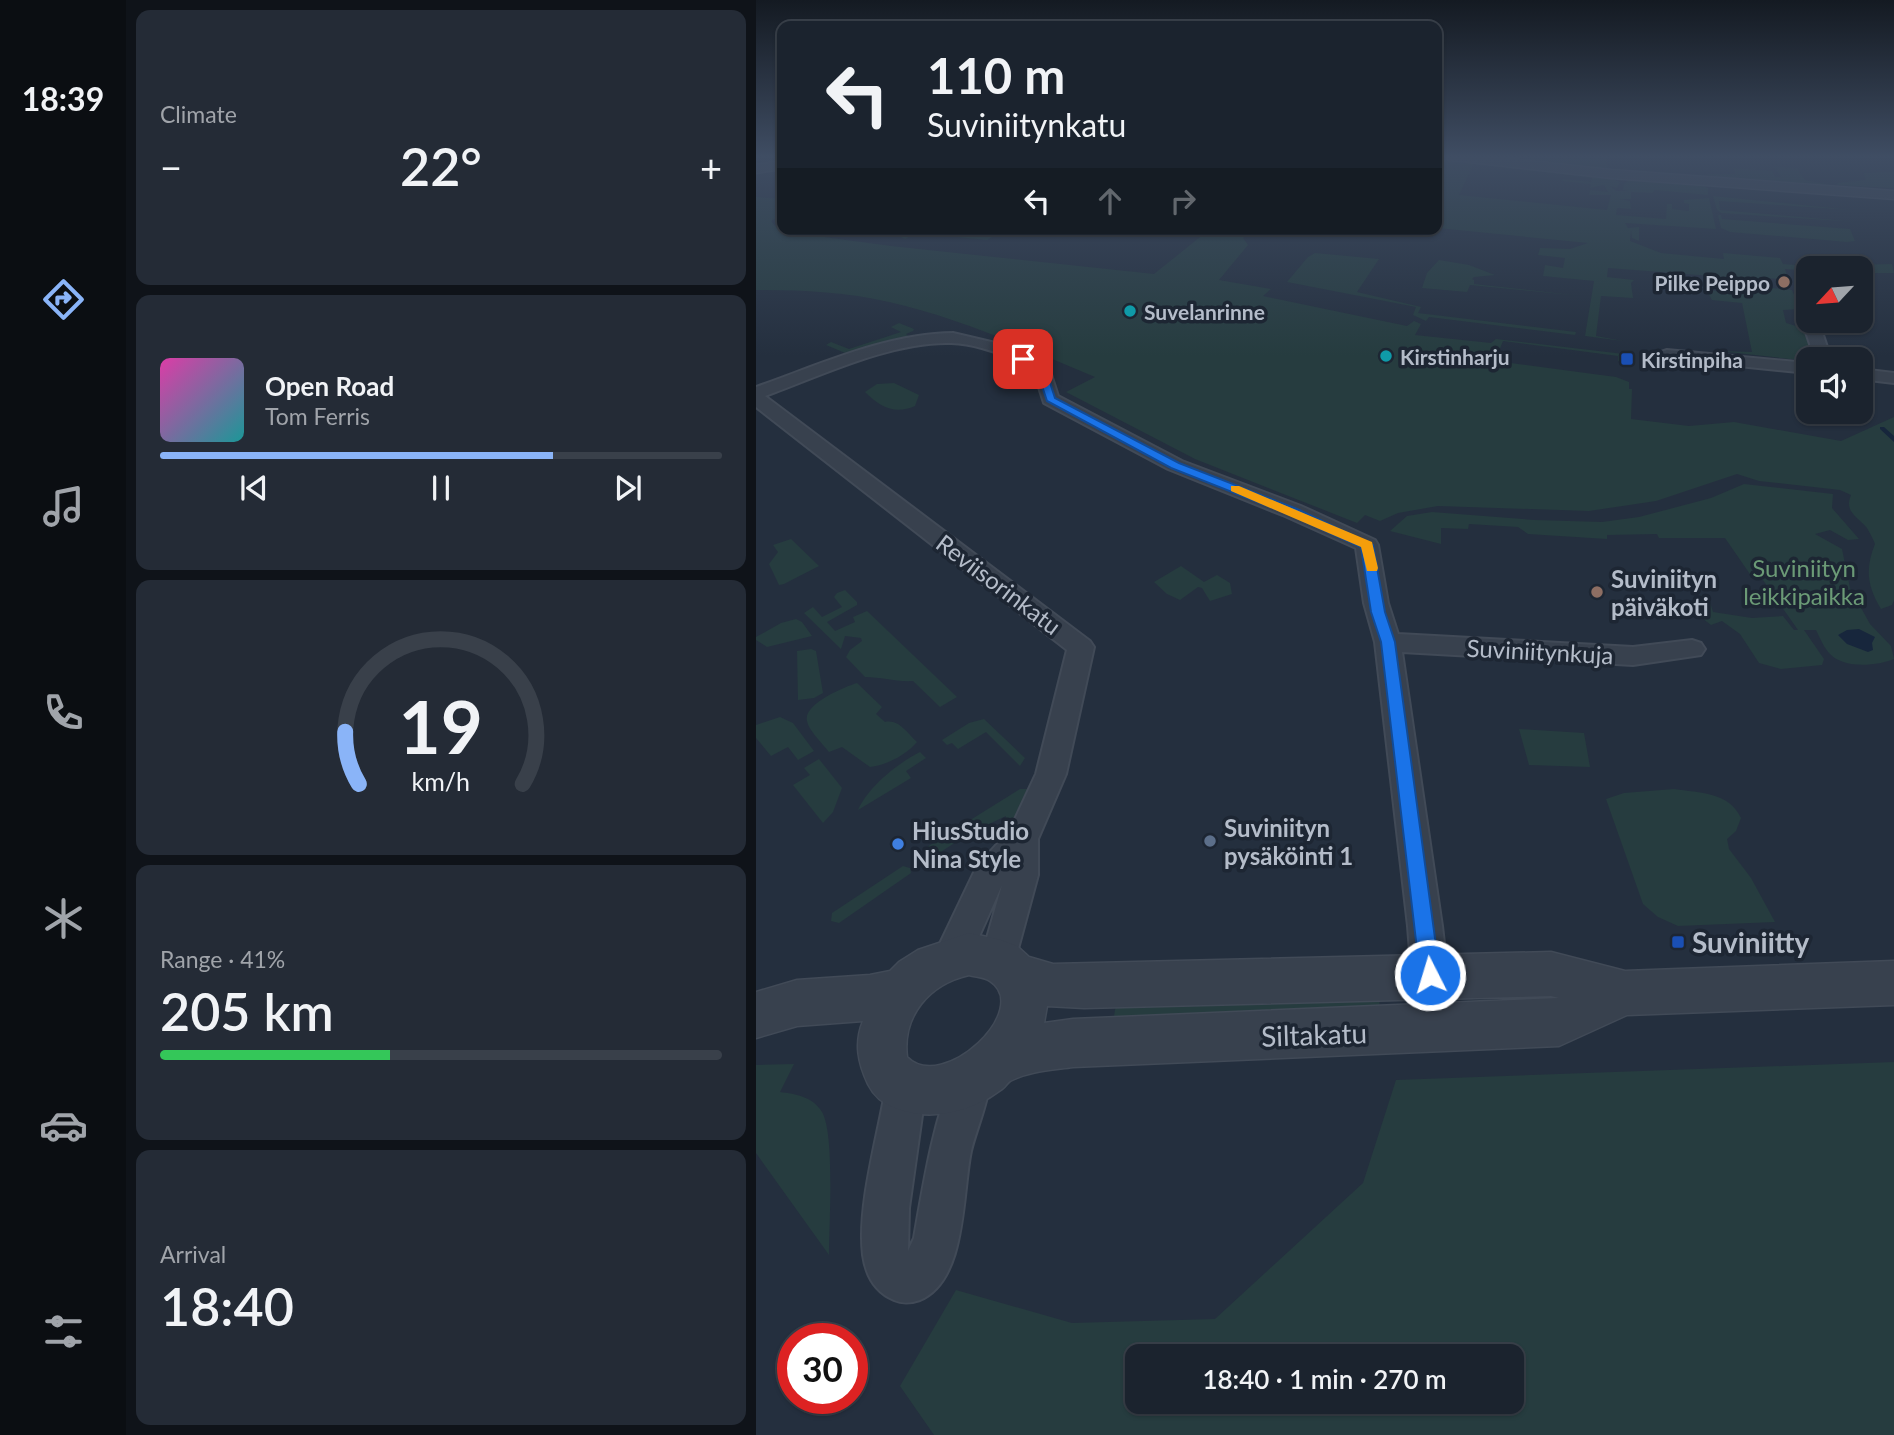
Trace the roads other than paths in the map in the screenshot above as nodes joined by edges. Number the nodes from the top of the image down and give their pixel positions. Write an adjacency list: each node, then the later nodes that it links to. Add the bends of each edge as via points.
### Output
1 (1667, 355): 2 (street)
2 (1796, 367)
3 (1873, 376): 4 (street)
4 (1894, 378)
5 (756, 396): 6 (street, via 895,347 937,338 994,347 1042,369 1050,399 1175,465 1367,545); 8 (street, Reviisorinkatu, via 1081,647 1051,774)
6 (1388, 642): 7 (street, Suviniitynkuja, via 1633,656); 11 (street)
7 (1692, 649)
8 (1022, 839): 9 (street, Reviisorinkatu, via 989,876); 10 (street, Reviisorinkatu)
9 (951, 958): 10 (street, via 969,954); 13 (street, via 916,977)
10 (1009, 968): 11 (street, Siltakatu, via 1053,986); 17 (street, via 1025,1002 1023,1018 1018,1033)
11 (1430, 975): 14 (street, Siltakatu, via 1551,974); 16 (street)
12 (1893, 984): 14 (street, Siltakatu)
13 (902, 991): 15 (street, via 797,1003); 18 (street, via 890,1008 880,1042 887,1069)
14 (1625, 993): 16 (street, Siltakatu, via 1559,1022)
15 (756, 1015)
16 (1435, 1029): 17 (street, Siltakatu, via 1073,1043 1041,1047)
17 (984, 1072): 18 (street, via 936,1092); 18 (street, via 950,1151 929,1262 914,1279 901,1280 890,1269 886,1211)
18 (906, 1087)

